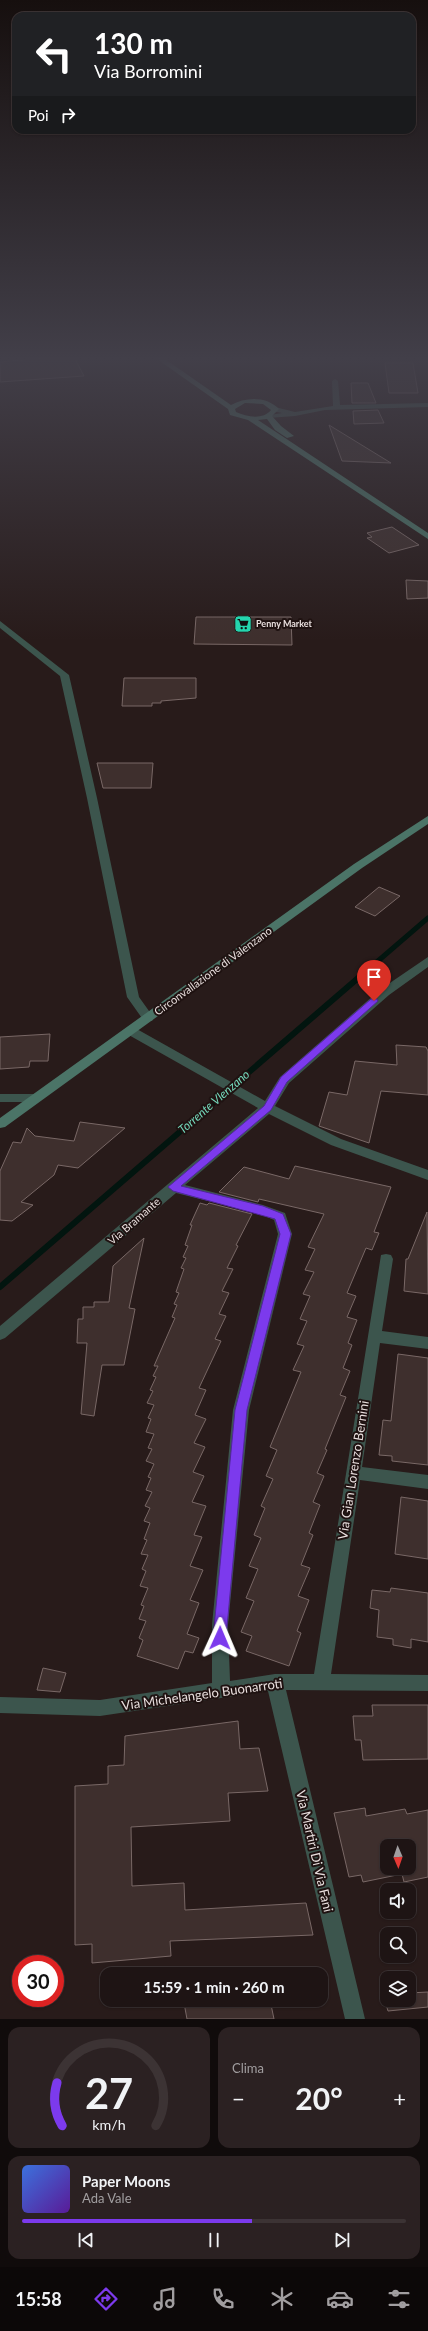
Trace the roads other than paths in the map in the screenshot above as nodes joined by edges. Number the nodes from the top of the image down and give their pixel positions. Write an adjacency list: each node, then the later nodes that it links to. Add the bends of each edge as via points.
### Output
1 (299, 451): 4 (main road)
2 (313, 451): 3 (main road)
3 (428, 527)
4 (428, 536)
5 (0, 624): 8 (street, via 64,675 133,997)
6 (428, 819): 8 (main road, Circonvallazione di Valenzano, via 358,866)
7 (428, 961): 12 (street, Via Bramante, via 385,992 284,1080)
8 (148, 1018): 9 (main road, Circonvallazione di Valenzano)
9 (131, 1030): 11 (main road, Circonvallazione di Valenzano); 12 (street)
10 (0, 1098): 11 (street)
11 (37, 1098): 13 (main road, Circonvallazione di Valenzano)
12 (261, 1105): 14 (street, via 336,1142); 15 (street, Via Bramante)
13 (0, 1124)
14 (428, 1175)
15 (173, 1187): 17 (street, Via Bramante); 25 (street, via 263,1210 280,1217 285,1234 241,1410 220,1625)
16 (386, 1258): 18 (street, Via Gian Lorenzo Bernini)
17 (0, 1334)
18 (374, 1336): 19 (street); 20 (street, Via Gian Lorenzo Bernini)
19 (428, 1343)
20 (353, 1473): 21 (street); 23 (street, Via Gian Lorenzo Bernini)
21 (428, 1482)
22 (275, 1682): 23 (street, Via Michelangelo Buonarroti); 25 (street, Via Michelangelo Buonarroti); 27 (street, Via Martiri Di Via Fani)
23 (320, 1682): 24 (street, Via Michelangelo Buonarroti)
24 (428, 1683)
25 (221, 1690): 26 (street, Via Michelangelo Buonarroti, via 100,1708)
26 (0, 1705)
27 (355, 2019)

